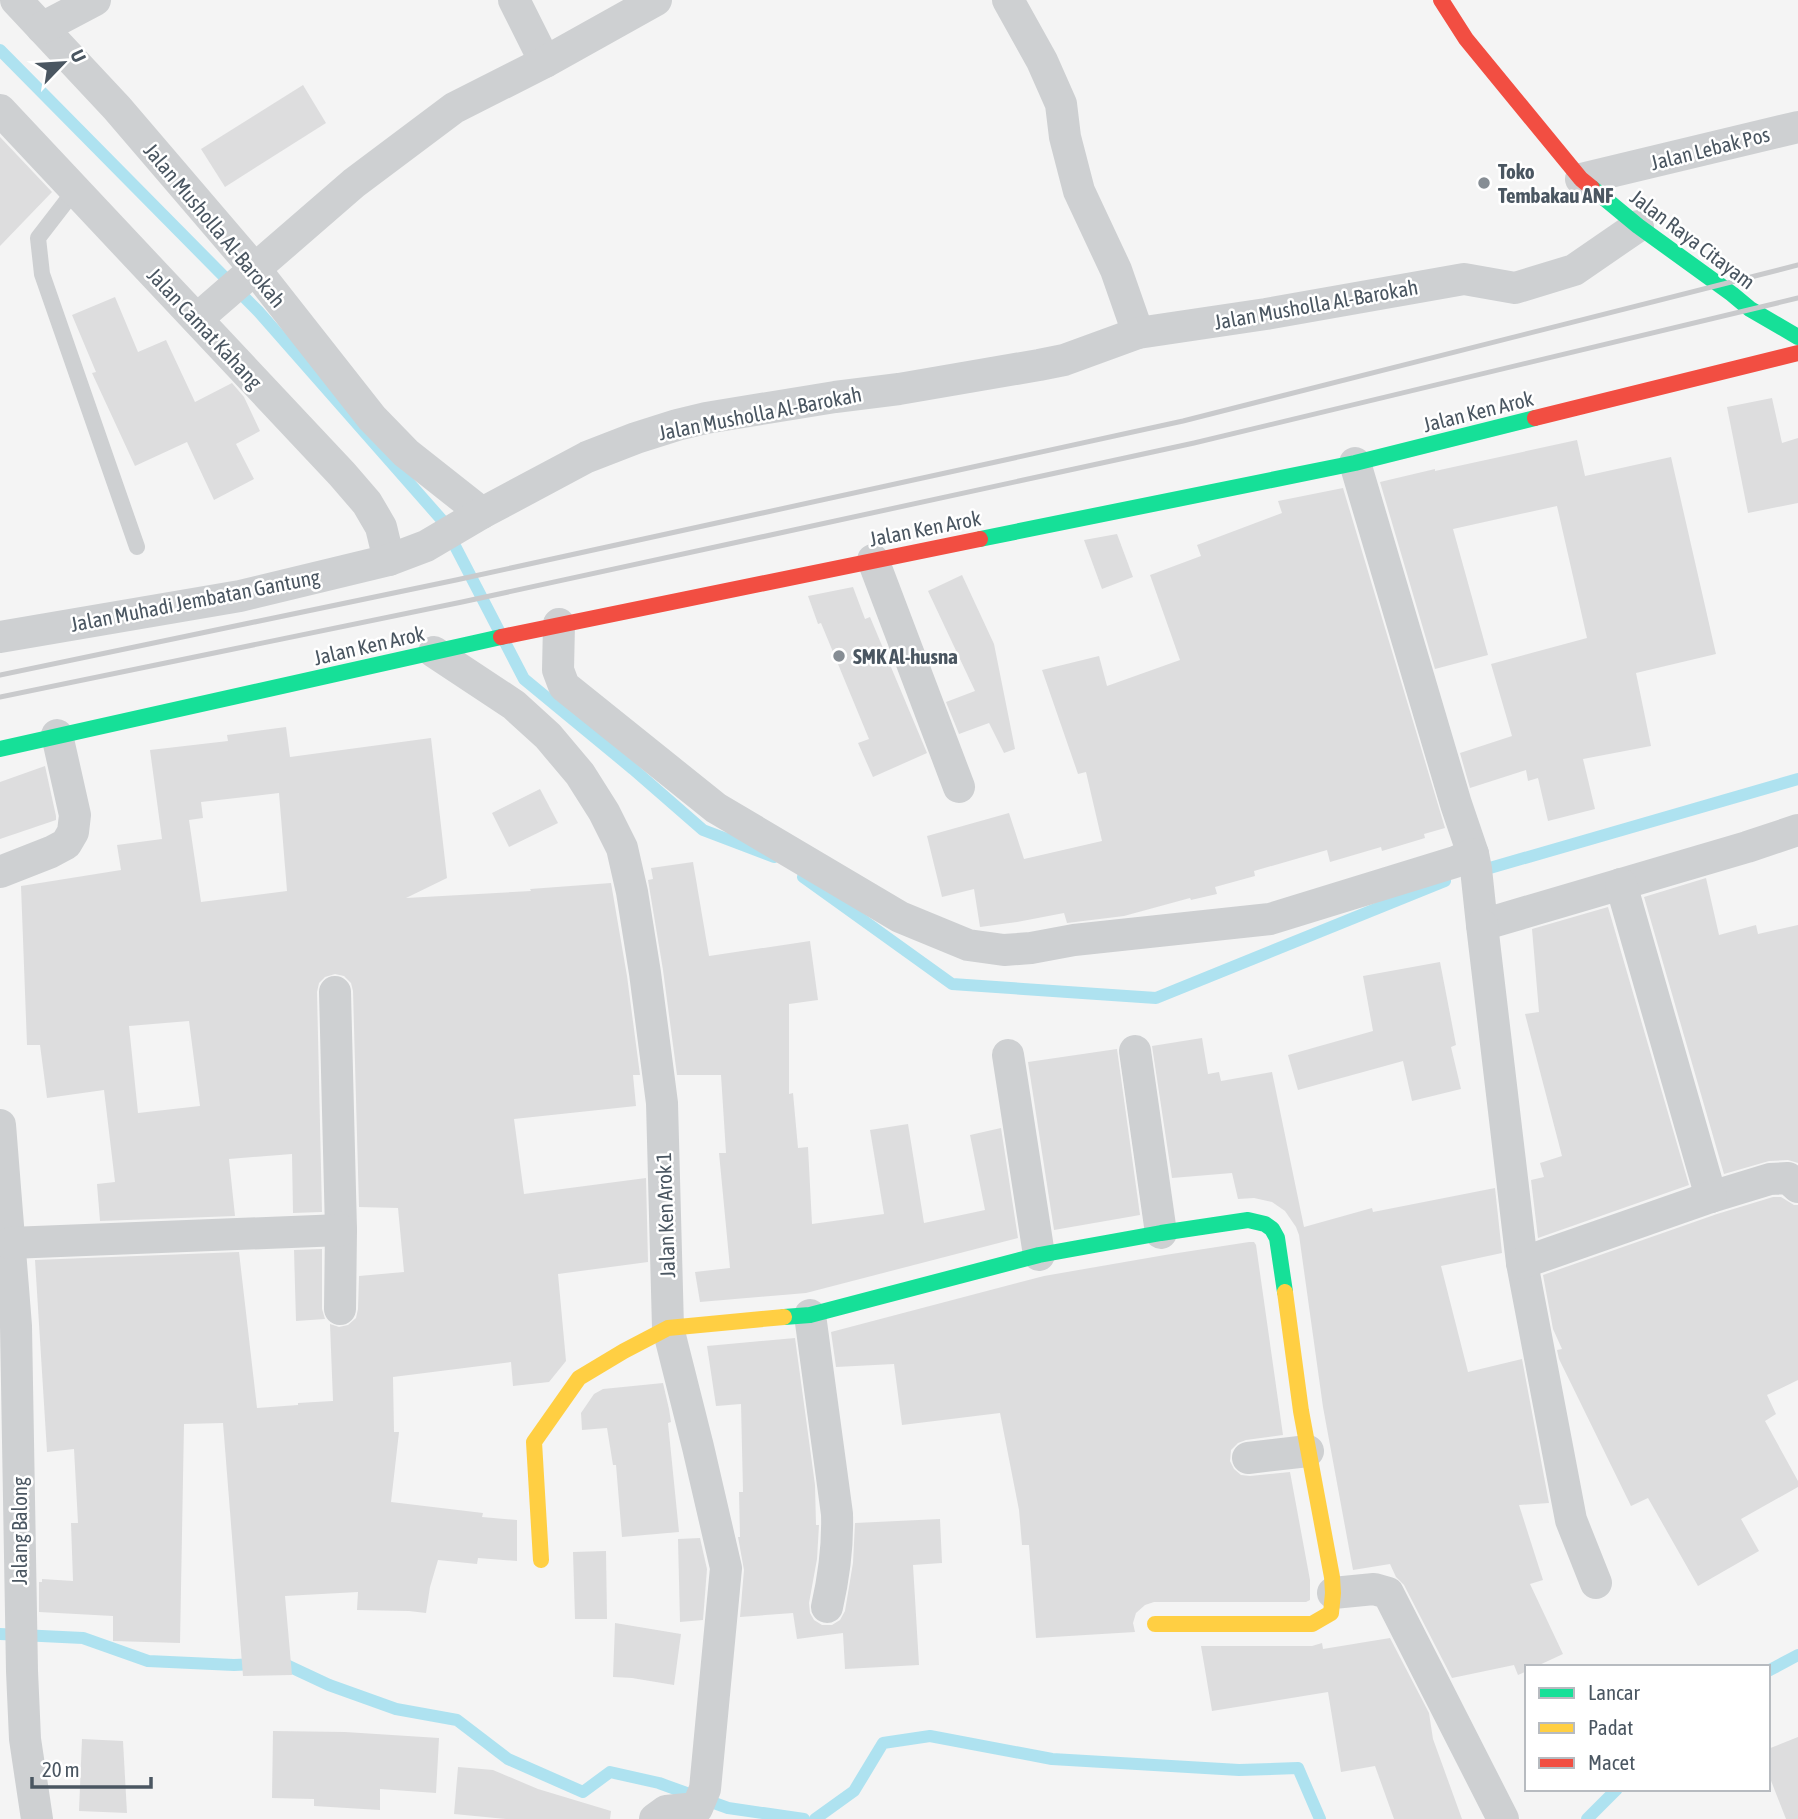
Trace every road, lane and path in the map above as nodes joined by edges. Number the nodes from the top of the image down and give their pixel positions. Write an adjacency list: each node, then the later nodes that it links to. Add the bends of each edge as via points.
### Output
1 (16, 0): 7 (street, Jalan Musholla Al-Barokah)
2 (96, 0): 7 (street)
3 (514, 0): 8 (street)
4 (656, 0): 8 (street)
5 (1008, 0): 16 (street, via 1061,104 1080,191)
6 (1441, 0): 11 (street, Jalan Raya Citayam, via 1466,39)
7 (43, 28): 14 (street, Jalan Musholla Al-Barokah, via 117,108)
8 (545, 62): 14 (street, via 454,107 354,183)
9 (0, 110): 12 (street, Jalan Camat Kahang)
10 (1798, 127): 11 (street, Jalan Lebak Pos)
11 (1581, 179): 13 (street, Jalan Raya Citayam)
12 (75, 190): 15 (street, Jalan Camat Kahang); 21 (lane, via 38,238 42,274)
13 (1638, 226): 16 (street, Jalan Musholla Al-Barokah, via 1574,270 1515,288 1464,279); 17 (street, Jalan Raya Citayam, via 1750,309)
14 (248, 274): 15 (street); 20 (street, Jalan Musholla Al-Barokah, via 372,418)
15 (199, 317): 22 (street, Jalan Camat Kahang, via 367,503 381,527)
16 (1138, 333): 20 (street, Jalan Musholla Al-Barokah, via 1039,365 677,425 587,457)
17 (1798, 337)
18 (1798, 353): 19 (street, Jalan Ken Arok)
19 (1355, 463): 23 (street, Jalan Ken Arok); 31 (street)
20 (476, 517): 22 (street, Jalan Muhadi Jembatan Gantung, via 426,546)
21 (137, 547)
22 (389, 560): 25 (street, Jalan Muhadi Jembatan Gantung, via 240,596)
23 (873, 560): 24 (street, Jalan Ken Arok); 29 (street)
24 (553, 626): 26 (street, Jalan Ken Arok); 31 (street, via 564,686 716,808 900,917 968,945 1004,950 1270,919 1455,862)
25 (0, 637)
26 (434, 652): 27 (street, Jalan Ken Arok); 48 (street, Jalan Ken Arok 1, via 514,705 548,736 580,774 622,848 662,1102)
27 (57, 735): 28 (street, Jalan Ken Arok); 32 (street, via 75,815 74,832 51,852)
28 (0, 749)
29 (959, 787)
30 (1798, 830): 33 (street)
31 (1474, 862): 34 (street)
32 (0, 872)
33 (1621, 884): 34 (street); 40 (street)
34 (1482, 919): 45 (street)
35 (335, 992): 41 (street)
36 (1135, 1051): 42 (street)
37 (1007, 1055): 44 (street)
38 (0, 1125): 43 (street, Jalang Balong)
39 (1798, 1187): 40 (street, via 1788,1178 1770,1179)
40 (1711, 1198): 45 (street)
41 (341, 1230): 43 (street); 46 (street)
42 (1161, 1233): 44 (street); 49 (street, via 1248,1220 1270,1226 1277,1238)
43 (10, 1242): 56 (street, Jalang Balong, via 25,1738)
44 (1038, 1255): 47 (street)
45 (1522, 1263): 52 (street, via 1571,1520)
46 (340, 1309)
47 (810, 1315): 48 (street); 54 (street, via 838,1514)
48 (668, 1328): 51 (street, via 579,1378 534,1442); 57 (street, Jalan Ken Arok 1, via 726,1567 701,1798)
49 (1308, 1451): 50 (street); 53 (street)
50 (1248, 1458)
51 (541, 1560)
52 (1597, 1583)
53 (1333, 1593): 55 (street, via 1331,1613 1312,1624); 58 (street, via 1374,1589 1388,1593)
54 (827, 1607)
55 (1154, 1624)
56 (37, 1819)
57 (655, 1819)
58 (1503, 1819)

